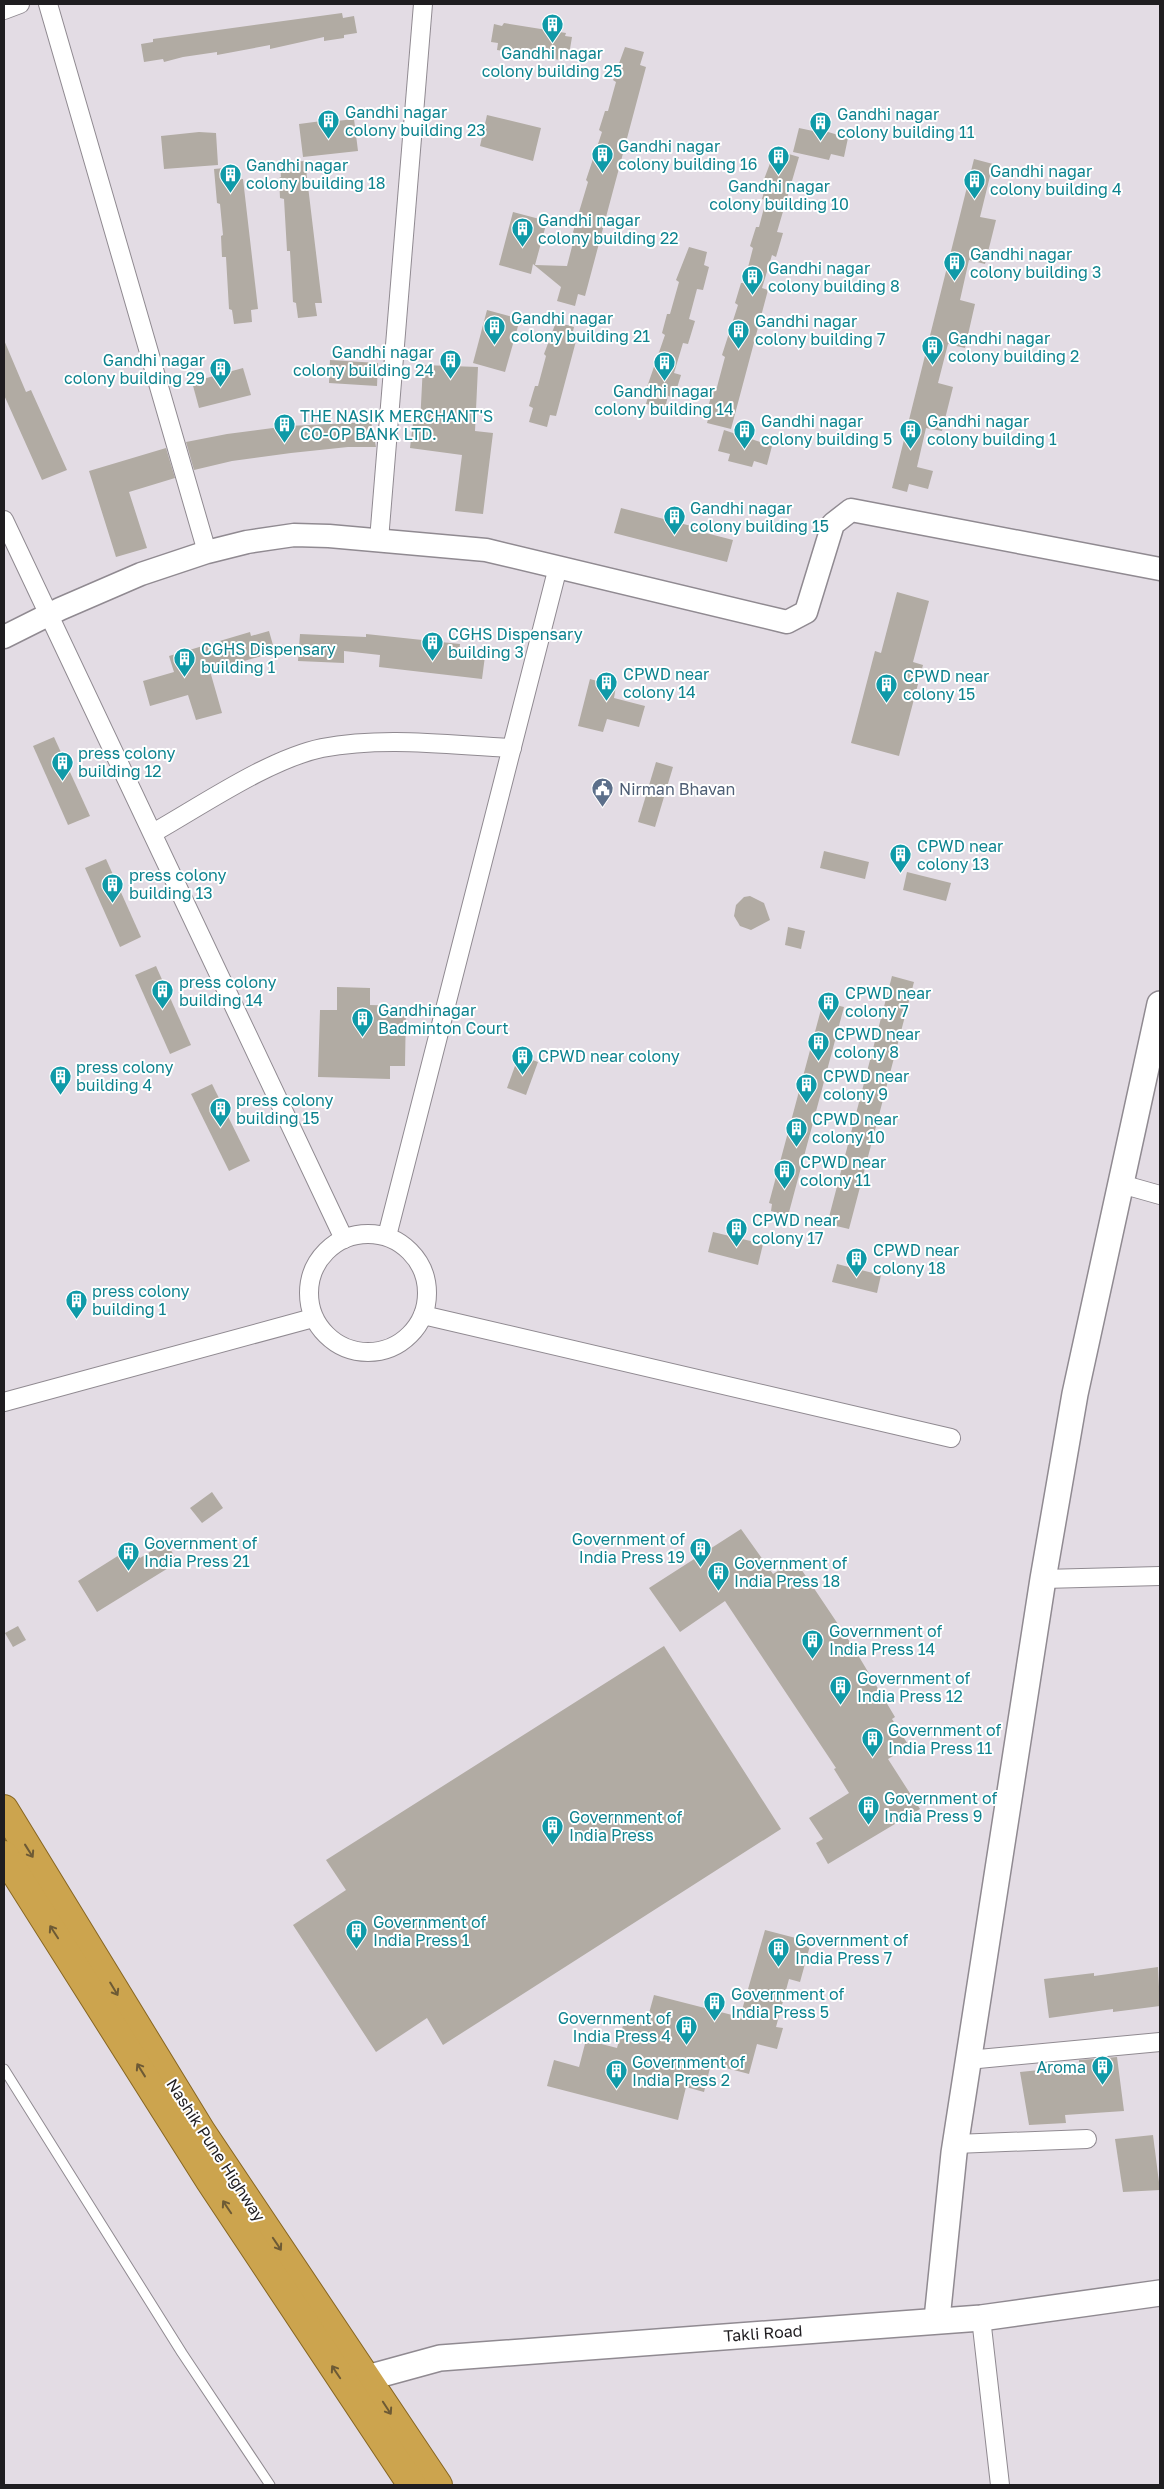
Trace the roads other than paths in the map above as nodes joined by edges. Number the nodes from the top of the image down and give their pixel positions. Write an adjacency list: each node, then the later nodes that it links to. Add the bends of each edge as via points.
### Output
1 (20, 4): 4 (street)
2 (48, 4): 7 (street)
3 (423, 4): 6 (street)
4 (4, 10)
5 (4, 520): 10 (street)
6 (379, 540): 7 (street, via 294,535); 8 (street, via 486,550)
7 (207, 552): 10 (street, via 141,574)
8 (558, 567): 9 (street, via 787,622 806,612 833,524 851,510); 12 (street)
9 (1160, 569)
10 (50, 614): 11 (street); 13 (street)
11 (4, 637)
12 (512, 748): 13 (street, via 376,741 321,748 270,766); 17 (street)
13 (153, 833): 18 (street)
14 (1160, 1004): 15 (main road)
15 (1121, 1184): 16 (street); 24 (main road, via 1075,1394)
16 (1160, 1195)
17 (387, 1236): 18 (street, via 356,1234); 19 (street, via 406,1247 419,1261 427,1285)
18 (344, 1239): 20 (street, via 316,1261 310,1276 308,1297)
19 (423, 1315): 20 (street, via 415,1330 401,1343 372,1353 343,1347 327,1337); 22 (street)
20 (313, 1318): 21 (street)
21 (4, 1402)
22 (951, 1438)
23 (1160, 1576): 24 (street)
24 (1043, 1579): 28 (main road)
25 (4, 1809): 35 (highway, Nashik Pune Highway, one-way to 35, via 201,2131)
26 (4, 1855): 37 (highway, Nashik Pune Highway, one-way to 26, via 210,2181)
27 (1160, 2042): 28 (street)
28 (968, 2060): 31 (main road)
29 (4, 2069): 36 (lane, via 182,2353)
30 (1087, 2139): 31 (street)
31 (955, 2144): 34 (main road)
32 (1160, 2293): 33 (main road, Takli Road)
33 (981, 2318): 34 (main road, Takli Road); 39 (street)
34 (937, 2319): 35 (main road, Takli Road, via 440,2358)
35 (366, 2378): 38 (highway, Nashik Pune Highway, one-way to 38)
36 (270, 2485)
37 (412, 2485)
38 (438, 2485)
39 (1000, 2485)

